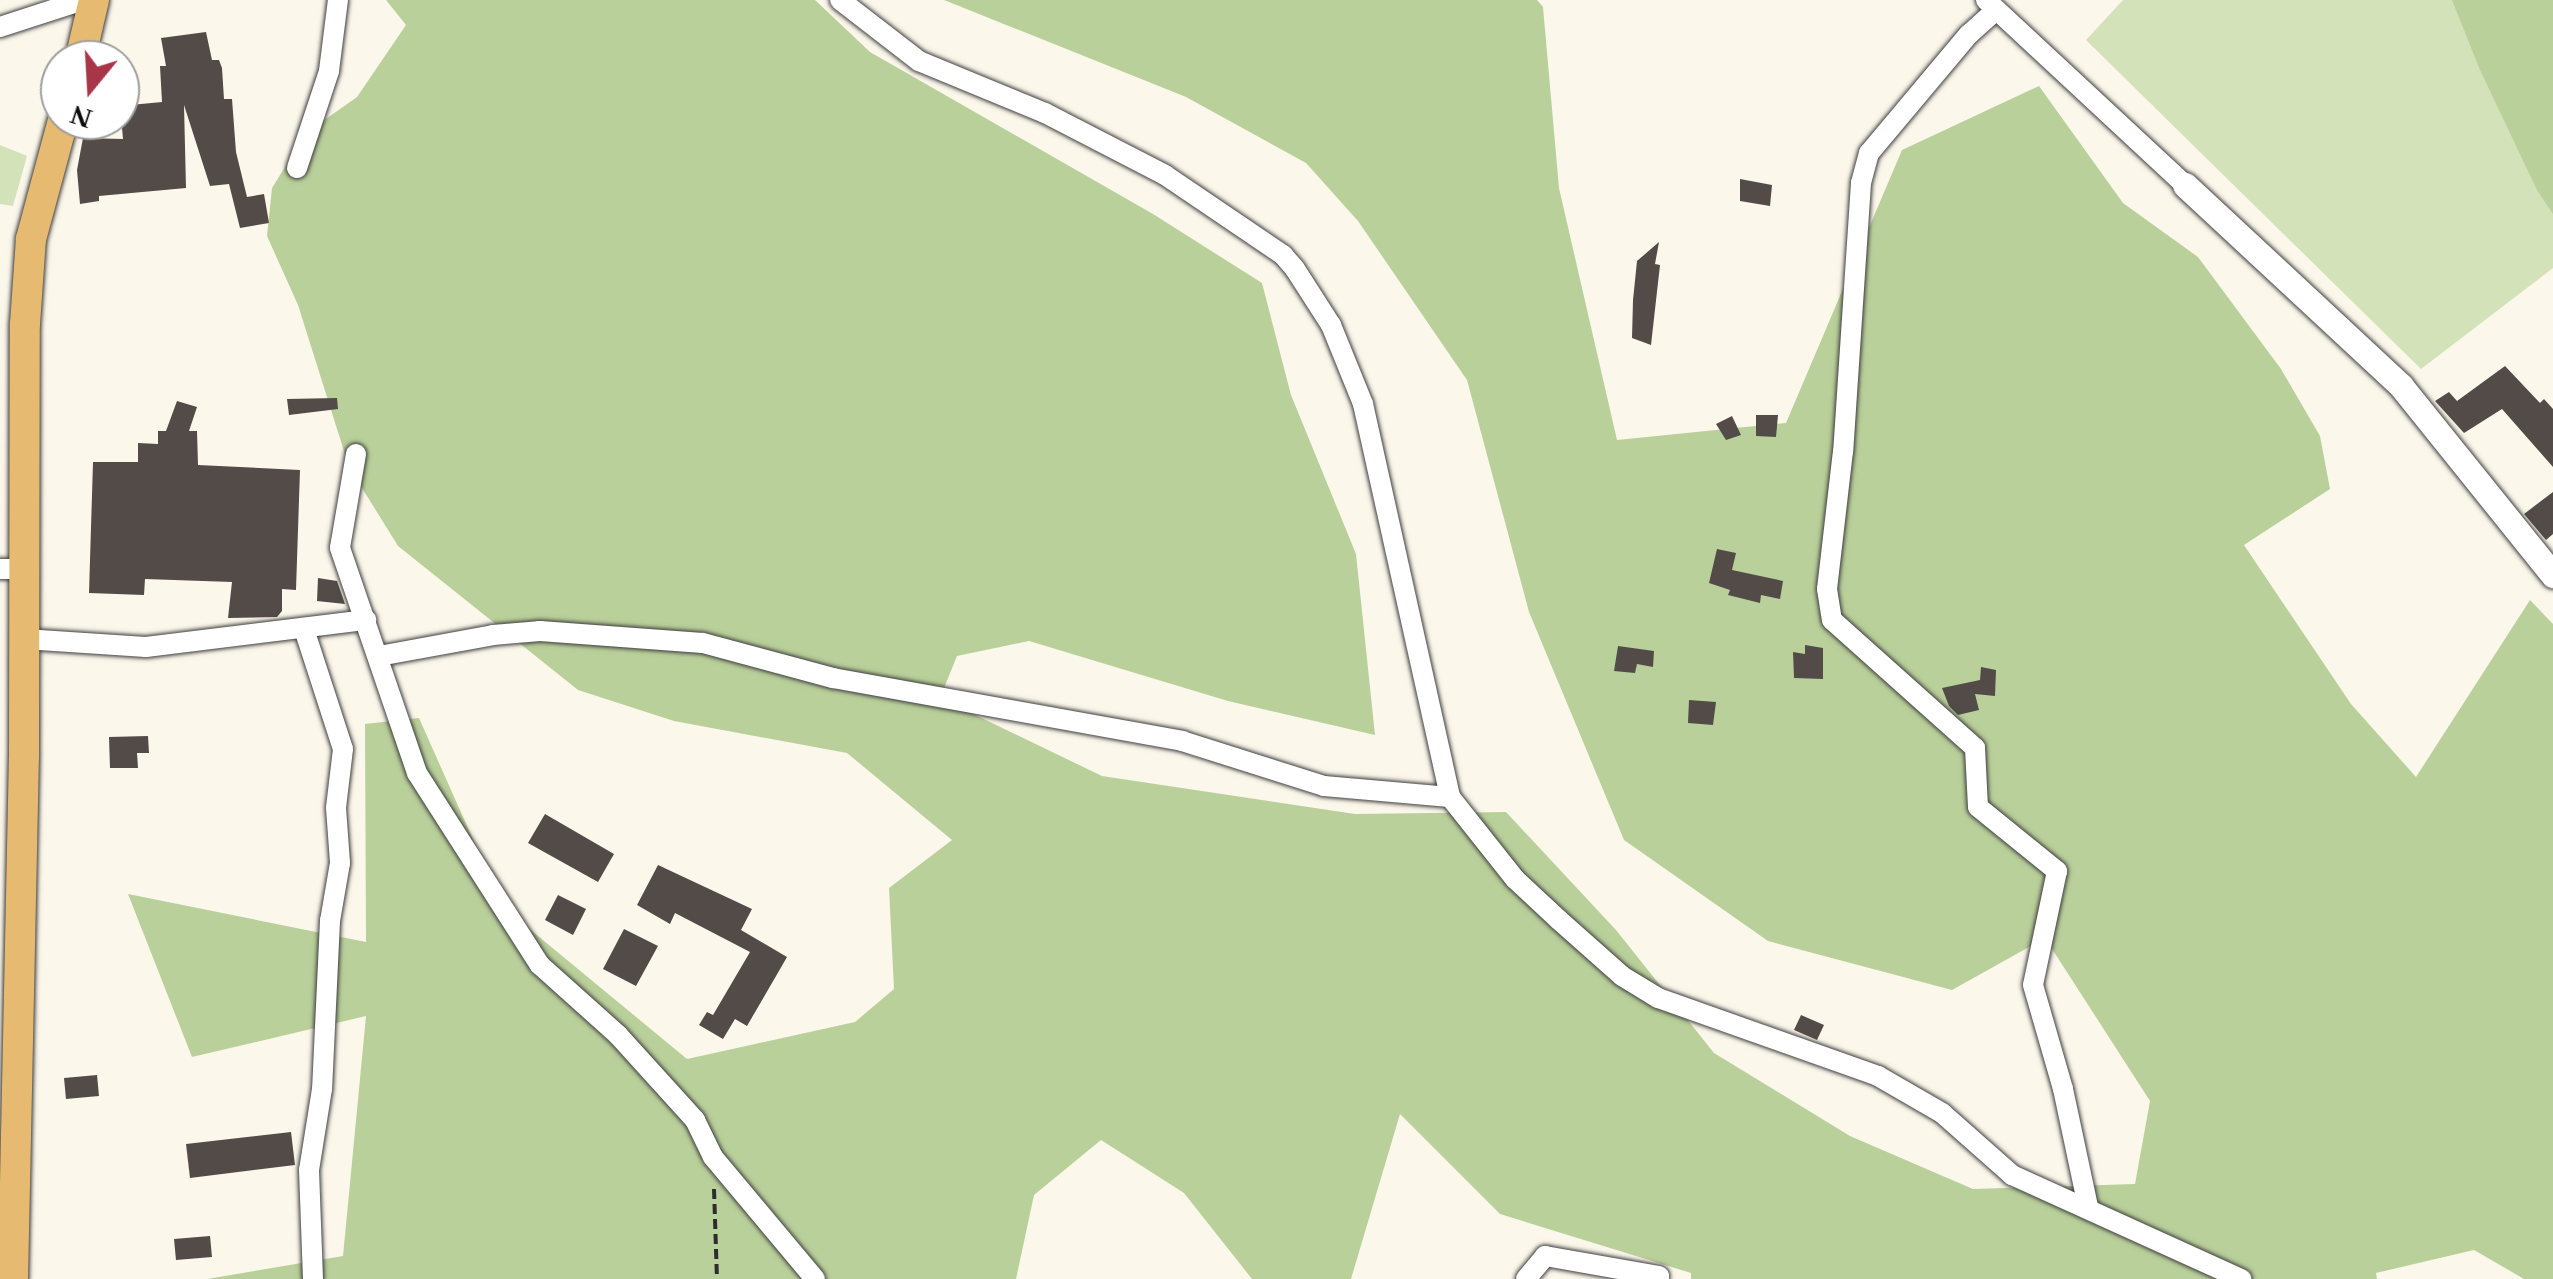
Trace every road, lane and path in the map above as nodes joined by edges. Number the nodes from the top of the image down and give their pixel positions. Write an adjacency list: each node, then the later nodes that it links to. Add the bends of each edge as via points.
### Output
1 (82, 0): 6 (street)
2 (94, 0): 7 (main road)
3 (338, 0): 9 (street, via 330,72)
4 (840, 0): 18 (street, via 919,61 1045,113 1165,175 1296,269 1331,325 1362,404)
5 (1991, 5): 10 (street); 20 (street, via 1869,153 1861,183 1827,589 1832,620 1974,748 1978,807 2057,871 2034,986)
6 (0, 27)
7 (85, 40)
8 (58, 140): 12 (main road, via 32,239)
9 (297, 168)
10 (2184, 185): 13 (street, via 2401,386)
11 (356, 454): 14 (street, via 340,548)
12 (11, 569): 16 (main road)
13 (2553, 575)
14 (366, 620): 15 (street); 17 (street)
15 (304, 629): 16 (street, via 146,647); 23 (street, via 343,748 336,808 340,864 310,1170)
16 (24, 638): 22 (main road)
17 (379, 656): 18 (street, via 540,631 703,643 833,678 1182,742 1324,786); 19 (street, via 417,773 540,965 618,1035 696,1120)
18 (1450, 797): 20 (street, via 1515,879 1622,976 1658,998 1878,1076 1942,1113 2012,1176)
19 (713, 1157): 24 (path); 25 (street)
20 (2088, 1206): 27 (street)
21 (1659, 1276): 26 (street, via 1545,1256)
22 (12, 1279)
23 (312, 1279)
24 (717, 1279)
25 (815, 1279)
26 (1526, 1279)
27 (2241, 1279)

